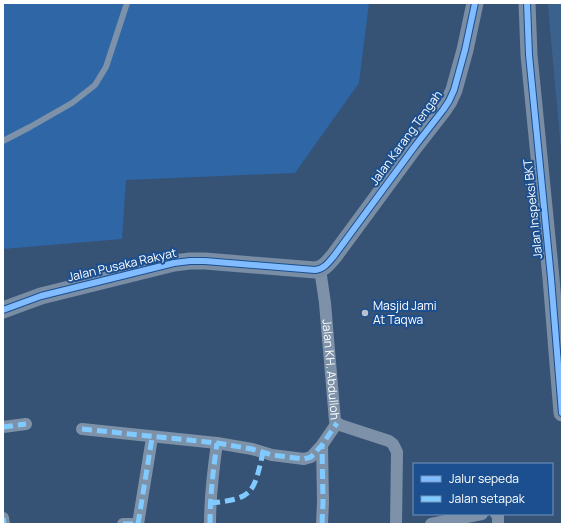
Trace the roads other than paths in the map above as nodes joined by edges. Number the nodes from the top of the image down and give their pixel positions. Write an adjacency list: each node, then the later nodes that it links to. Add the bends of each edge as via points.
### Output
1 (127, 3): 4 (lane, via 106,67 95,85 72,103)
2 (475, 3): 5 (street, Jalan Karang Tengah, via 454,90 444,110 414,146 331,260)
3 (527, 3): 7 (street, Jalan Inspeksi BKT, via 529,55)
4 (3, 141)
5 (320, 269): 6 (street, Jalan Pusaka Rakyat, via 205,261 179,262 41,296); 8 (street, Jalan KH. Abdulloh, via 333,411)
6 (3, 310)
7 (562, 413)
8 (337, 423): 14 (street); 22 (street, Jalan KH. Abdulloh, via 389,441 395,447)
9 (26, 424): 10 (street)
10 (3, 427)
11 (82, 429): 12 (street)
12 (152, 438): 13 (street); 19 (street)
13 (217, 444): 14 (street, via 300,459 311,457); 20 (street, via 212,477)
14 (322, 445): 21 (street)
15 (477, 515): 23 (street)
16 (3, 518): 17 (street)
17 (4, 524)
18 (123, 524): 19 (street)
19 (137, 524)
20 (210, 524)
21 (322, 524)
22 (396, 524)
23 (430, 524)

